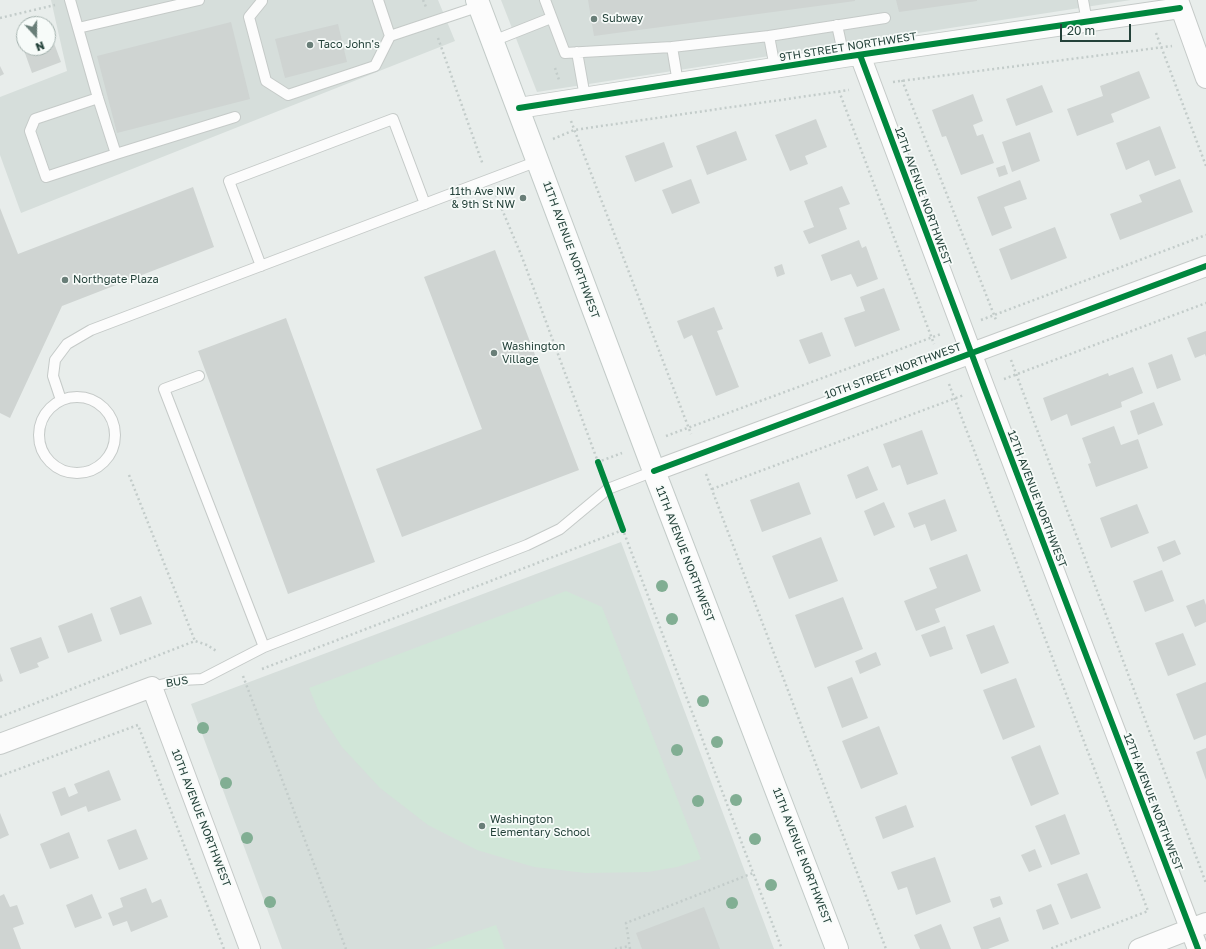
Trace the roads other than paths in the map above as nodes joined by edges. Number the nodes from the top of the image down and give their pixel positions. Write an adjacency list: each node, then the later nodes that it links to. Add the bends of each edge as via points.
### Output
1 (199, 0): 13 (lane)
2 (263, 0): 14 (lane, via 249,17 266,81 288,95 376,66)
3 (378, 0): 14 (lane)
4 (545, 0): 9 (lane)
5 (1083, 0): 11 (lane)
6 (70, 1): 13 (lane)
7 (479, 3): 14 (lane, via 432,23); 16 (main road, 11TH AVENUE NORTHWEST)
8 (1179, 4): 11 (street, 9TH STREET NORTHWEST); 21 (street)
9 (552, 18): 16 (lane); 18 (lane, via 565,53)
10 (885, 18): 12 (lane)
11 (1087, 22): 19 (street, 9TH STREET NORTHWEST)
12 (837, 26): 15 (lane); 19 (lane)
13 (78, 28): 24 (lane)
14 (390, 36)
15 (769, 36): 17 (lane); 20 (lane)
16 (493, 41): 25 (main road, 11TH AVENUE NORTHWEST)
17 (672, 47): 18 (lane); 22 (lane)
18 (577, 52): 23 (lane)
19 (852, 56): 20 (street, 9TH STREET NORTHWEST); 32 (street, 12TH AVENUE NORTHWEST)
20 (775, 68): 22 (street, 9TH STREET NORTHWEST)
21 (1206, 78)
22 (678, 83): 23 (street, 9TH STREET NORTHWEST)
23 (585, 97): 25 (street, 9TH STREET NORTHWEST)
24 (98, 98): 27 (lane); 27 (lane, via 35,119 30,131 46,176)
25 (519, 108): 28 (main road, 11TH AVENUE NORTHWEST)
26 (234, 117): 27 (lane)
27 (116, 154)
28 (538, 161): 29 (lane); 35 (main road, 11TH AVENUE NORTHWEST)
29 (425, 204): 30 (lane); 30 (lane, via 393,119 229,181)
30 (261, 266): 34 (lane, via 91,330 67,344 55,360 53,376)
31 (1206, 266): 32 (street, 10TH STREET NORTHWEST)
32 (971, 353): 35 (street, 10TH STREET NORTHWEST); 39 (street, 12TH AVENUE NORTHWEST)
33 (199, 376): 36 (lane, via 164,389)
34 (61, 400): 34 (lane, via 74,396 92,399 108,411 116,429 115,444 111,453 98,467 78,473 64,471 46,457 39,438 39,428 45,413)
35 (654, 471): 36 (lane, via 608,490 560,529 528,545); 41 (main road, 11TH AVENUE NORTHWEST)
36 (264, 647): 37 (lane, BUS, via 202,680 181,680)
37 (152, 687): 38 (street); 40 (street, 10TH AVENUE NORTHWEST)
38 (0, 744)
39 (1198, 926): 42 (street); 43 (street, 12TH AVENUE NORTHWEST)
40 (250, 949)
41 (837, 949)
42 (1139, 949)
43 (1198, 949)

